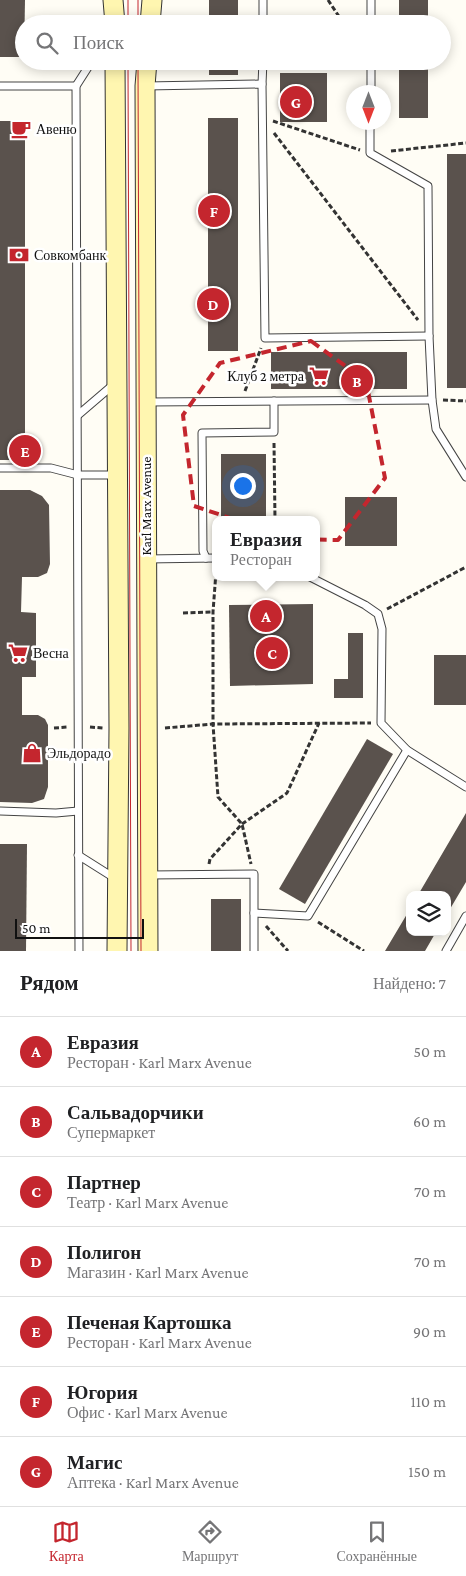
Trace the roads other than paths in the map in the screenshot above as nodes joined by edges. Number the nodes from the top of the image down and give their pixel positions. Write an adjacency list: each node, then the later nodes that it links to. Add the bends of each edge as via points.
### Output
1 (113, 0): 5 (main road)
2 (152, 0): 6 (main road)
3 (263, 0): 7 (lane)
4 (371, 0): 8 (lane)
5 (114, 15)
6 (151, 15)
7 (263, 15)
8 (371, 15)
9 (86, 70): 17 (lane)
10 (115, 70): 21 (main road, Karl Marx Avenue)
11 (146, 70): 18 (main road, Karl Marx Avenue)
12 (263, 70): 14 (lane)
13 (371, 70): 15 (lane)
14 (262, 84): 18 (lane); 20 (lane, via 264,338)
15 (370, 85)
16 (0, 86): 17 (lane)
17 (76, 86): 25 (lane)
18 (144, 86): 24 (main road, Karl Marx Avenue)
19 (370, 130): 20 (lane, via 370,153 428,186)
20 (429, 336): 22 (lane)
21 (117, 382): 25 (lane); 28 (main road, Karl Marx Avenue)
22 (432, 400): 23 (lane); 29 (lane, via 436,429)
23 (274, 401): 24 (lane); 30 (lane, via 274,432 202,433 203,551)
24 (146, 402): 32 (main road, Karl Marx Avenue)
25 (78, 415): 27 (lane)
26 (0, 468): 27 (lane, via 51,468)
27 (78, 475): 28 (lane); 37 (lane)
28 (118, 475): 40 (main road, Karl Marx Avenue)
29 (466, 477)
30 (206, 558): 31 (lane); 32 (lane)
31 (212, 558)
32 (146, 559): 39 (main road, Karl Marx Avenue)
33 (318, 581): 34 (lane, via 378,614 382,629 381,723)
34 (407, 750): 35 (lane); 41 (lane, via 308,916)
35 (466, 787)
36 (0, 811): 37 (lane)
37 (78, 811): 38 (lane)
38 (78, 855): 40 (lane); 43 (lane)
39 (148, 874): 41 (lane, via 254,874); 45 (main road, Karl Marx Avenue)
40 (118, 880): 44 (main road, Karl Marx Avenue)
41 (254, 913): 46 (lane)
42 (466, 916): 47 (lane)
43 (79, 951)
44 (117, 951)
45 (148, 951)
46 (254, 951)
47 (446, 951)

